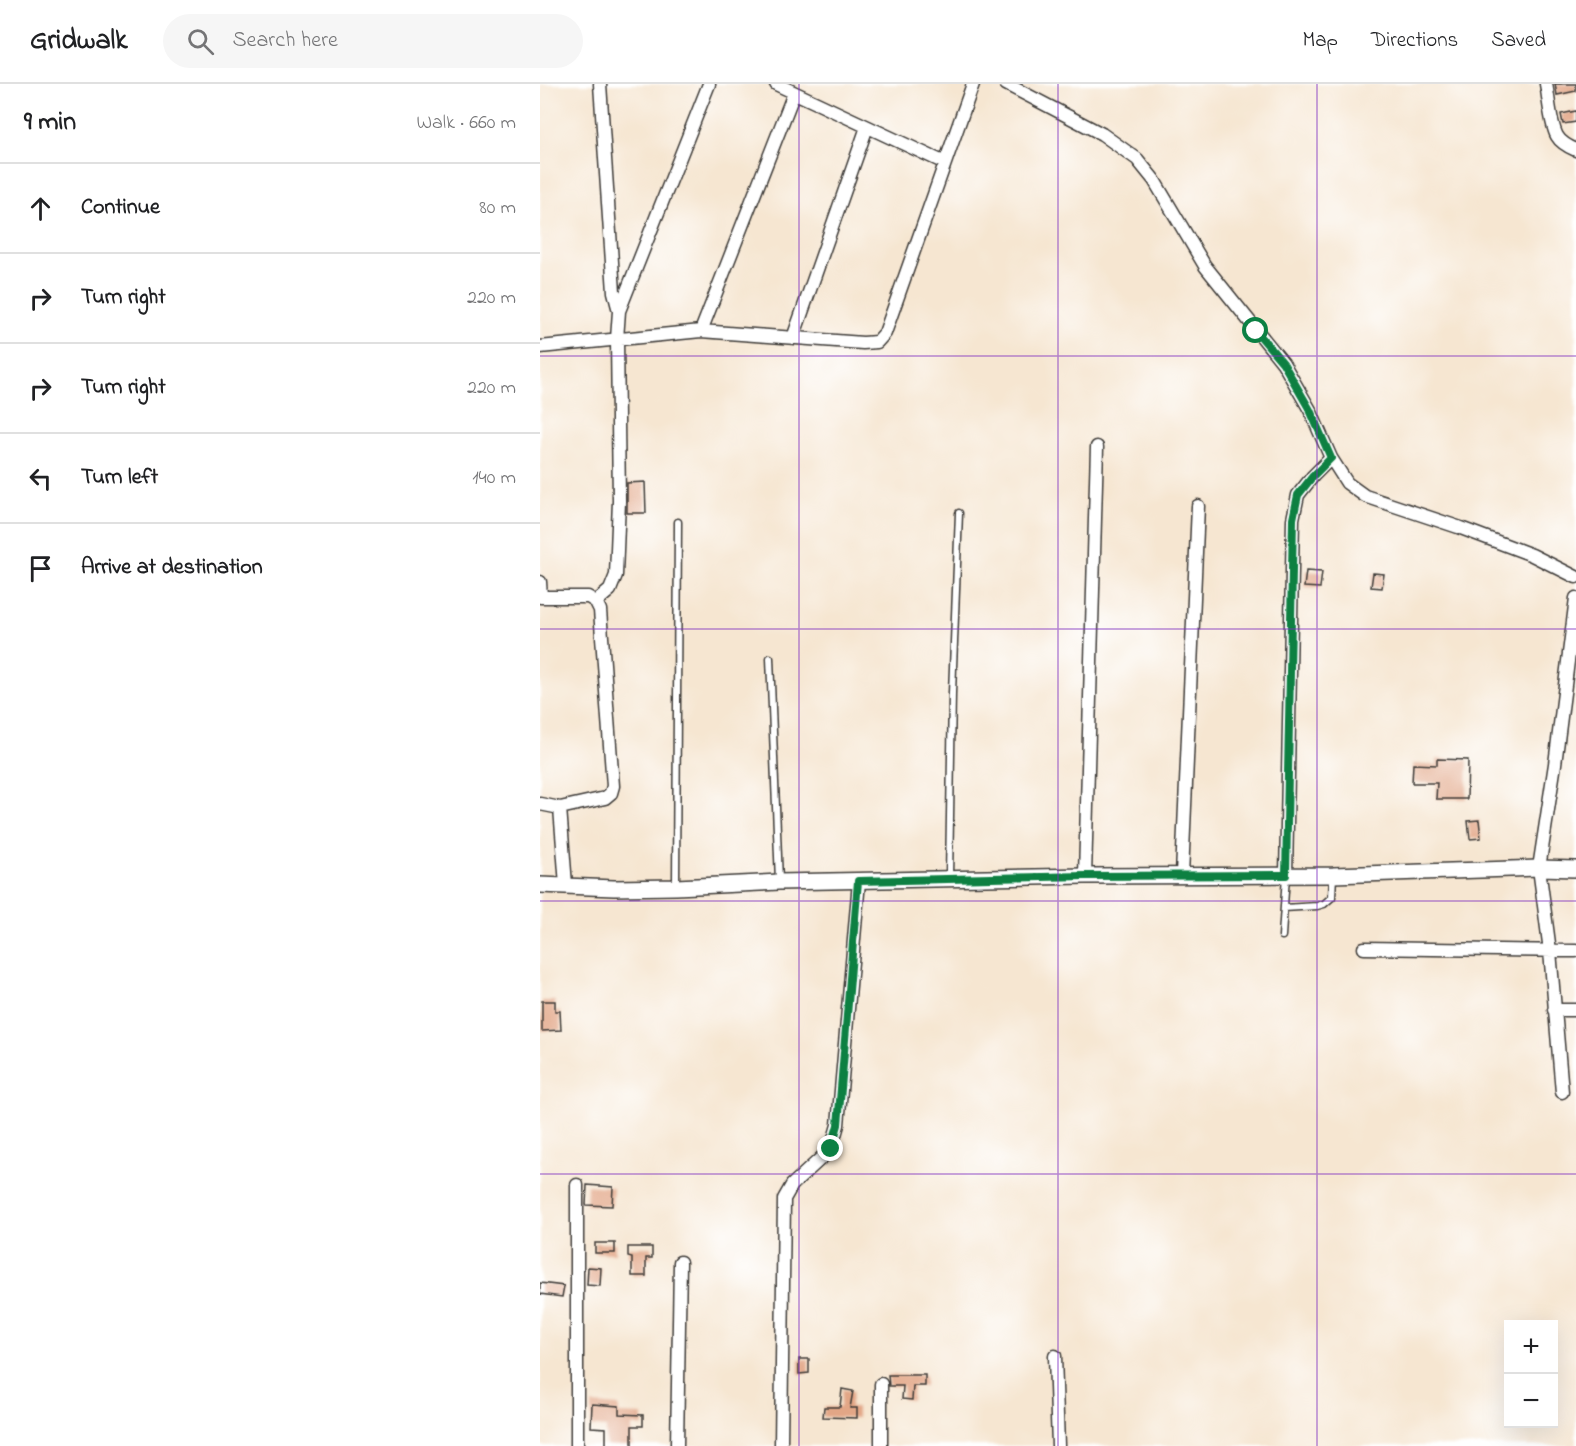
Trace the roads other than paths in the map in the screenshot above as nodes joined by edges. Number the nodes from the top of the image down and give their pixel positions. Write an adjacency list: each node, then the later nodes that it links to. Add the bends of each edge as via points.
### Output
1 (600, 84): 11 (street, via 614,292)
2 (709, 84): 11 (street)
3 (776, 84): 7 (street)
4 (973, 84): 10 (street)
5 (1006, 84): 17 (street, via 1102,134 1137,159 1154,180 1204,266 1283,363)
6 (1546, 84): 9 (street, via 1557,137)
7 (794, 93): 8 (street); 12 (street)
8 (867, 127): 10 (street); 13 (street)
9 (1576, 150)
10 (945, 163): 13 (street, via 885,333 877,342 862,343)
11 (619, 311): 14 (street)
12 (701, 331): 13 (street); 14 (street)
13 (793, 338)
14 (617, 339): 15 (street); 25 (street, via 616,574 610,590)
15 (540, 347)
16 (1097, 447): 33 (street)
17 (1331, 458): 21 (street, via 1347,483 1365,496 1458,526); 31 (street, via 1298,495 1293,519)
18 (1198, 506): 34 (street)
19 (958, 513): 35 (lane)
20 (678, 522): 40 (lane)
21 (1576, 577)
22 (540, 582): 23 (street)
23 (541, 597): 25 (street, via 588,597)
24 (1576, 601): 29 (street)
25 (596, 602): 28 (street, via 600,610 613,786 605,798)
26 (770, 658): 37 (lane)
27 (540, 804): 28 (street)
28 (560, 808): 39 (street)
29 (1539, 868): 30 (street); 32 (street); 44 (street)
30 (1576, 870)
31 (1286, 875): 32 (street); 34 (street); 41 (lane)
32 (1333, 875): 41 (lane, via 1332,897 1324,904)
33 (1085, 876): 34 (street); 35 (street)
34 (1182, 876)
35 (949, 879): 36 (street)
36 (858, 881): 37 (street); 55 (street, via 838,1125 831,1149 792,1185 784,1199)
37 (779, 882): 40 (street)
38 (540, 885): 39 (street)
39 (566, 885): 40 (street)
40 (676, 887)
41 (1284, 908): 42 (lane)
42 (1282, 936)
43 (1364, 948): 44 (street)
44 (1550, 951): 45 (street); 46 (street)
45 (1576, 951)
46 (1554, 1010): 47 (street); 48 (street)
47 (1576, 1010)
48 (1562, 1092)
49 (577, 1185): 53 (street)
50 (680, 1262): 54 (street)
51 (1055, 1356): 57 (street)
52 (881, 1384): 56 (street)
53 (577, 1446)
54 (677, 1446)
55 (781, 1446)
56 (881, 1446)
57 (1058, 1446)

